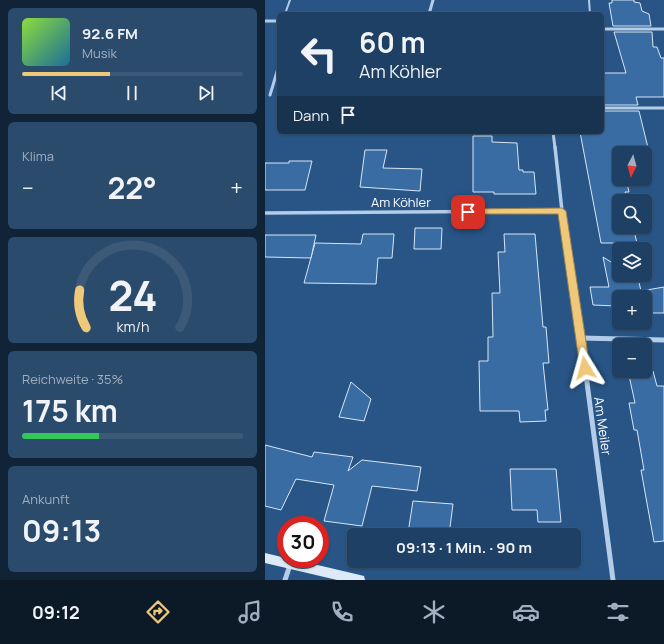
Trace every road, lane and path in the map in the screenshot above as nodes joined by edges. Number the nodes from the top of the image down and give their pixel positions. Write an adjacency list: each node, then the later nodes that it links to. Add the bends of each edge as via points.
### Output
1 (290, 0): 4 (lane)
2 (433, 0): 5 (street)
3 (589, 0): 6 (lane)
4 (286, 12)
5 (430, 12)
6 (590, 12)
7 (265, 21): 8 (street)
8 (277, 21)
9 (604, 28): 10 (street)
10 (664, 29)
11 (277, 72): 12 (street)
12 (270, 95)
13 (604, 108): 14 (street)
14 (664, 108)
15 (553, 134): 16 (street, Am Meiler)
16 (562, 211): 17 (street, Am Köhler); 18 (street, Am Meiler)
17 (265, 213)
18 (581, 338): 19 (street); 26 (street, Am Meiler)
19 (664, 340)
20 (265, 558): 21 (street)
21 (277, 561)
22 (289, 568): 24 (street)
23 (304, 568): 25 (street)
24 (285, 580)
25 (360, 580)
26 (613, 580)

